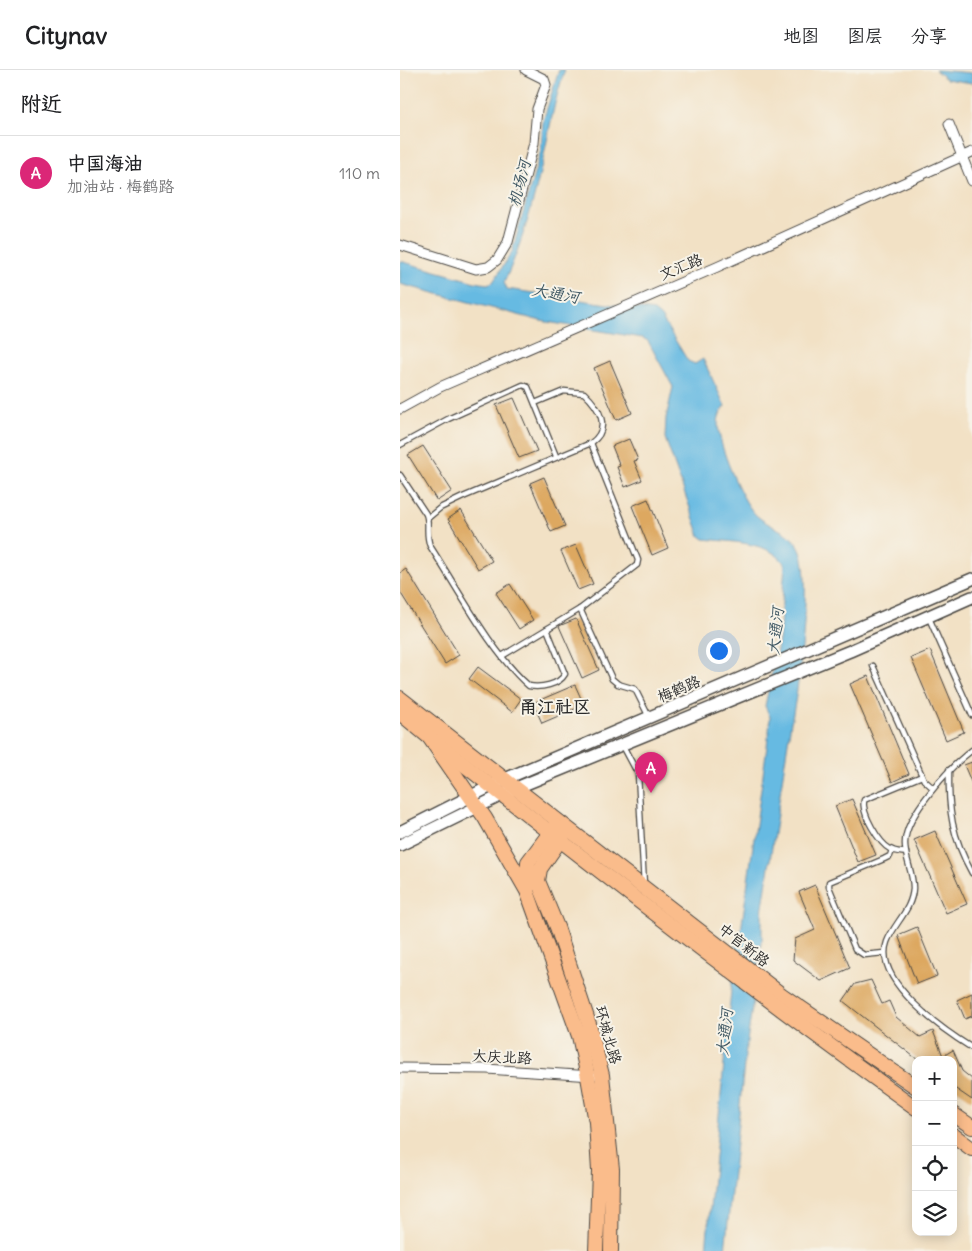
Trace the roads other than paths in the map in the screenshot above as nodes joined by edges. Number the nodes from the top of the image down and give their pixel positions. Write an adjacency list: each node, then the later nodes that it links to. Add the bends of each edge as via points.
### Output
1 (526, 70): 6 (street, via 544,79 546,85 508,242 500,256 488,267 476,269)
2 (949, 124): 4 (street)
3 (972, 152): 4 (street, 文汇路)
4 (962, 156): 5 (street); 8 (street, 文汇路, via 440,387)
5 (972, 181)
6 (400, 245)
7 (535, 403): 9 (lane, via 564,391 584,392 603,421 602,432); 10 (lane, via 528,387 523,385); 11 (lane)
8 (400, 409)
9 (591, 443): 11 (lane); 16 (lane, via 638,565)
10 (400, 445)
11 (556, 456): 13 (lane, via 440,508)
12 (400, 475): 13 (lane)
13 (428, 518): 19 (lane, via 426,536 430,546)
14 (972, 579): 24 (street, 梅鹤路)
15 (972, 597): 17 (street, 梅鹤路)
16 (580, 609): 18 (lane); 24 (lane, via 612,680 635,689)
17 (928, 616): 23 (lane); 26 (street, 梅鹤路)
18 (547, 629): 19 (lane); 19 (lane, via 565,674 562,679 543,687 529,686)
19 (502, 656)
20 (874, 666): 29 (lane)
21 (400, 698): 30 (main road)
22 (400, 713): 25 (main road, 环城北路)
23 (972, 715)
24 (649, 718): 30 (street, 梅鹤路)
25 (429, 737): 33 (main road, 环城北路); 34 (main road, 环城北路)
26 (622, 745): 31 (street, 梅鹤路); 42 (lane, via 638,774)
27 (972, 750): 28 (lane)
28 (949, 770): 32 (lane); 41 (lane, via 948,803 952,827)
29 (922, 776): 32 (lane); 39 (lane, via 864,800 872,827 883,844)
30 (505, 779): 31 (main road); 33 (street, 梅鹤路)
31 (516, 788): 33 (street, 梅鹤路); 35 (main road)
32 (933, 788): 40 (lane, via 907,831)
33 (496, 791): 34 (street, 梅鹤路); 37 (main road, 环城北路)
34 (474, 802): 36 (street, 梅鹤路); 38 (street, 梅鹤路); 43 (main road, 环城北路)
35 (563, 825): 37 (main road, 环城北路); 42 (main road, 中官新路)
36 (400, 832)
37 (554, 838): 43 (main road, 环城北路, via 528,862); 47 (main road, 环城北路, via 538,881 589,1024); 50 (main road, 中官新路, via 786,1016)
38 (400, 845)
39 (892, 850): 40 (lane); 44 (lane, via 890,856 829,882 855,948 864,955)
40 (906, 852): 44 (lane, via 912,868 913,890 908,907)
41 (972, 873)
42 (645, 888): 49 (main road, 中官新路, via 782,995)
43 (527, 891): 48 (main road, 环城北路, via 579,1036)
44 (884, 953): 45 (lane, via 886,967 911,1000)
45 (972, 1048)
46 (400, 1068): 48 (street, 大庆北路, via 487,1069)
47 (602, 1075): 48 (street, 大庆北路); 56 (main road, 环城北路, via 612,1169)
48 (588, 1077): 55 (main road, 环城北路, via 596,1122 599,1171)
49 (912, 1085)
50 (912, 1105)
51 (957, 1117): 52 (main road)
52 (972, 1126)
53 (957, 1138): 54 (main road)
54 (972, 1149)
55 (596, 1251)
56 (611, 1251)

